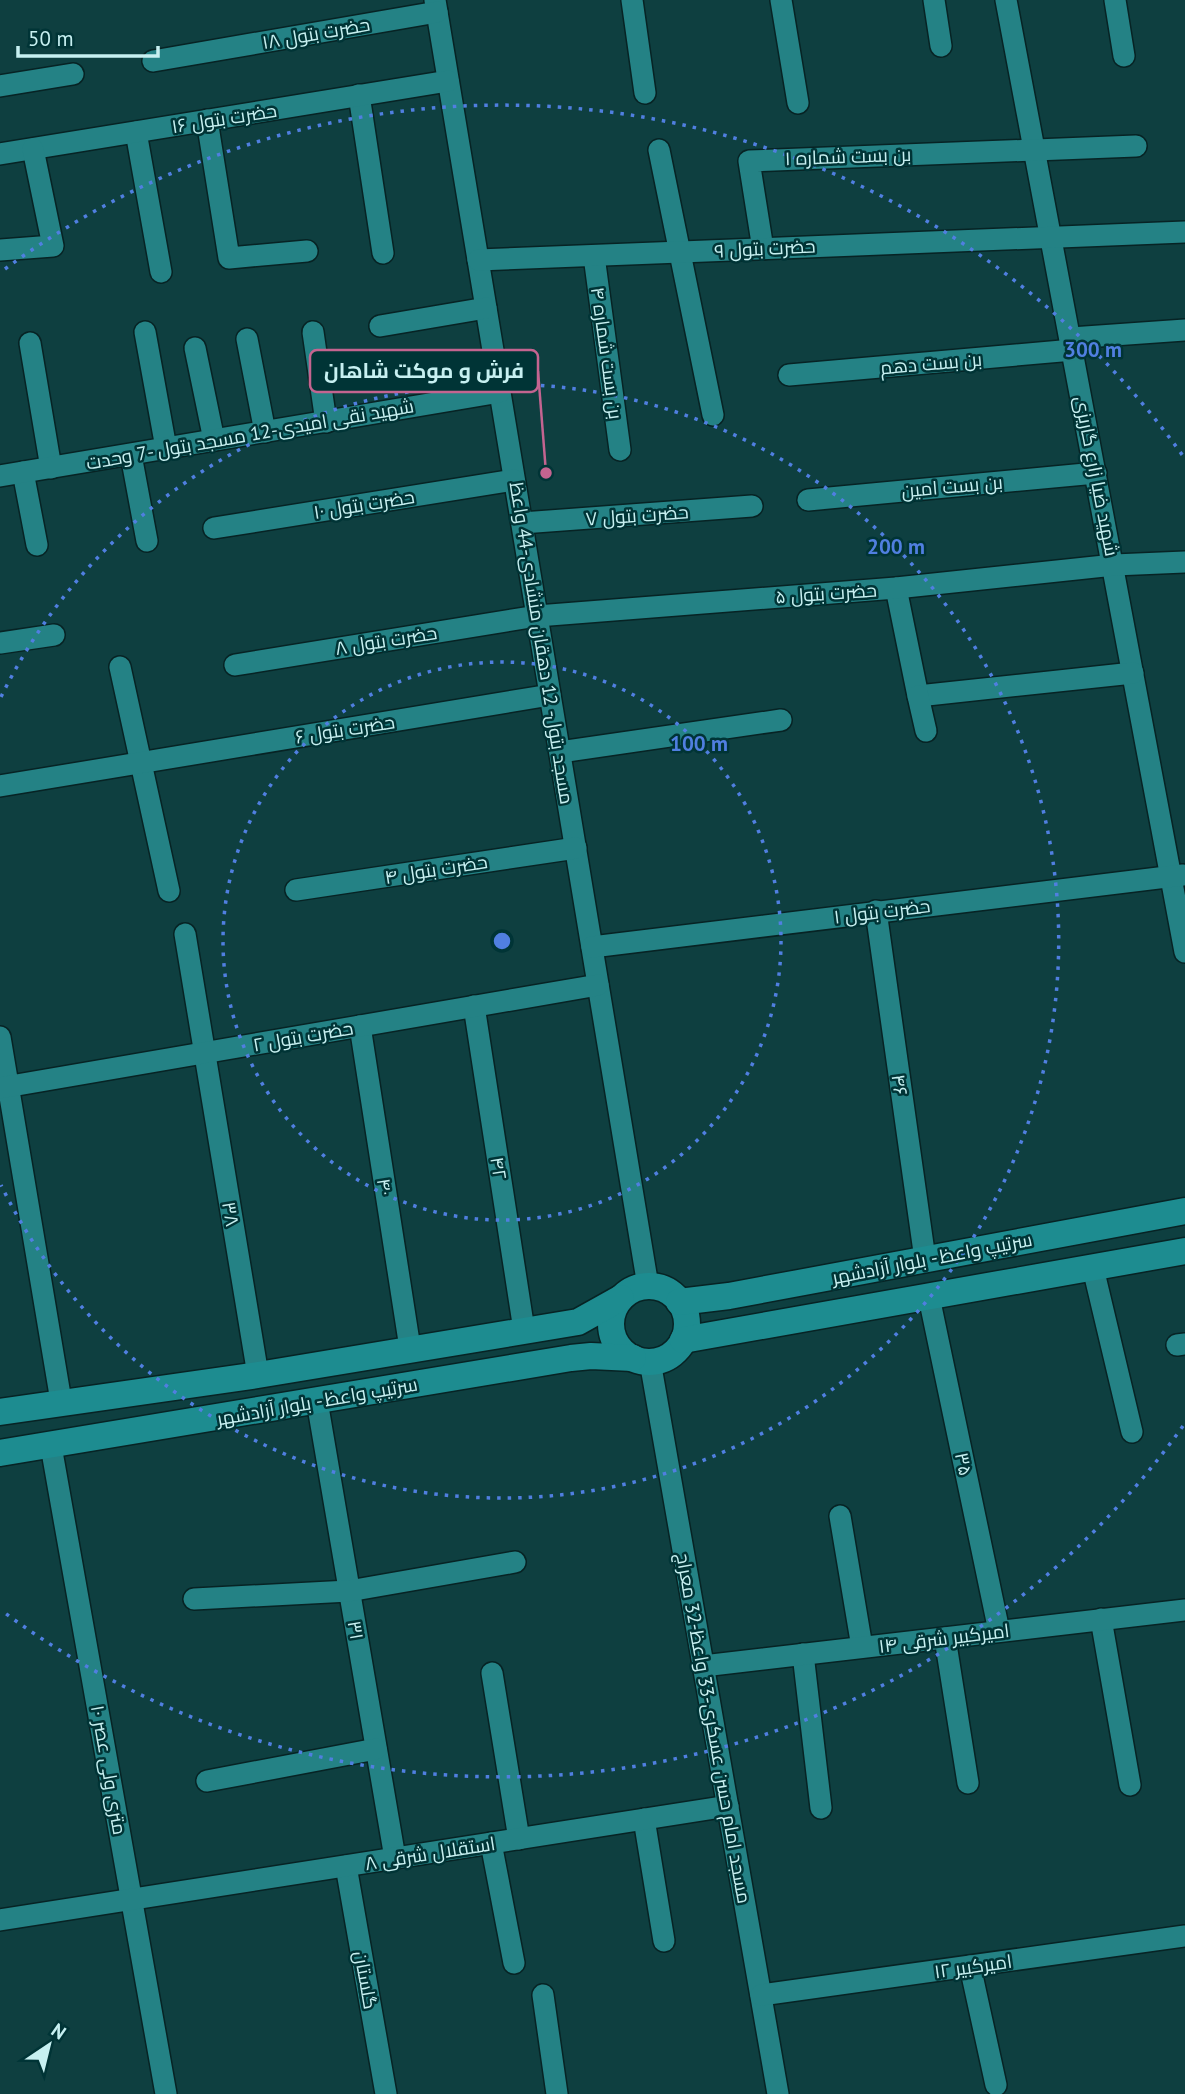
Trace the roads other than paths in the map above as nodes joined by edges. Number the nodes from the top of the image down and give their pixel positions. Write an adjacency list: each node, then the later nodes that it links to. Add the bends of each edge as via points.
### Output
1 (632, 0): 13 (street)
2 (781, 0): 15 (street)
3 (934, 0): 7 (street)
4 (1006, 0): 21 (street, شهید ضیا زارع گاریزی)
5 (1115, 0): 8 (street)
6 (436, 6): 9 (street, حضرت بتول ۱۸); 11 (street, مسجد بتول- 12 دهقان منشادی-44 واعظ)
7 (941, 46)
8 (1124, 56)
9 (153, 61)
10 (73, 74): 12 (street)
11 (448, 80): 14 (street, حضرت بتول ۱۶); 31 (street, مسجد بتول- 12 دهقان منشادی-44 واعظ)
12 (0, 86)
13 (646, 93)
14 (359, 95): 16 (street, حضرت بتول ۱۶); 29 (street)
15 (799, 103)
16 (207, 120): 17 (street, حضرت بتول ۱۶); 27 (street, via 229,258)
17 (136, 132): 19 (street, حضرت بتول ۱۶); 32 (street)
18 (1136, 146): 21 (street)
19 (33, 149): 22 (street, حضرت بتول ۱۶); 26 (street, via 53,246)
20 (659, 149): 28 (street)
21 (1035, 149): 24 (street, شهید ضیا زارع گاریزی); 25 (street, بن بست شماره ۱, via 749,161)
22 (0, 155)
23 (1185, 232): 24 (street, حضرت بتول ۹)
24 (1052, 236): 25 (street, حضرت بتول ۹); 40 (street, شهید ضیا زارع گاریزی)
25 (763, 248): 28 (street, حضرت بتول ۹)
26 (0, 250)
27 (307, 251)
28 (682, 252): 30 (street, حضرت بتول ۹); 44 (street)
29 (383, 253)
30 (594, 256): 31 (street, حضرت بتول ۹); 49 (street, بن بست شماره ۴)
31 (478, 260): 33 (street, مسجد بتول- 12 دهقان منشادی-44 واعظ)
32 (161, 272)
33 (486, 308): 34 (street); 43 (street, مسجد بتول- 12 دهقان منشادی-44 واعظ)
34 (380, 326)
35 (1185, 330): 40 (street, بن بست دهم)
36 (145, 332): 48 (street)
37 (313, 332): 45 (street)
38 (247, 339): 46 (street)
39 (30, 343): 51 (street)
40 (1072, 344): 42 (street, بن بست دهم); 53 (street, شهید ضیا زارع گاریزی)
41 (195, 348): 47 (street)
42 (789, 375)
43 (500, 393): 45 (street, شهید نقی امیدی-12 مسجد بتول -7 وحدت); 55 (street, مسجد بتول- 12 دهقان منشادی-44 واعظ)
44 (713, 415)
45 (326, 422): 46 (street, شهید نقی امیدی-12 مسجد بتول -7 وحدت)
46 (265, 432): 47 (street, شهید نقی امیدی-12 مسجد بتول -7 وحدت)
47 (214, 440): 48 (street, شهید نقی امیدی-12 مسجد بتول -7 وحدت)
48 (166, 448): 50 (street, شهید نقی امیدی-12 مسجد بتول -7 وحدت)
49 (620, 450)
50 (131, 455): 51 (street, شهید نقی امیدی-12 مسجد بتول -7 وحدت); 60 (street)
51 (51, 468): 52 (street, شهید نقی امیدی-12 مسجد بتول -7 وحدت)
52 (23, 472): 54 (street, شهید نقی امیدی-12 مسجد بتول -7 وحدت); 61 (street)
53 (1096, 473): 56 (street, بن بست امین); 63 (street, شهید ضیا زارع گاریزی)
54 (0, 476)
55 (514, 480): 58 (street, مسجد بتول- 12 دهقان منشادی-44 واعظ); 59 (street, حضرت بتول ۱۰)
56 (808, 500)
57 (752, 506): 58 (street, حضرت بتول ۷)
58 (522, 523): 65 (street, مسجد بتول- 12 دهقان منشادی-44 واعظ)
59 (214, 528)
60 (147, 541)
61 (37, 545)
62 (1185, 562): 63 (street, حضرت بتول ۵)
63 (1114, 565): 64 (street, حضرت بتول ۵); 70 (street, شهید ضیا زارع گاریزی)
64 (896, 588): 65 (street, حضرت بتول ۵); 72 (street)
65 (537, 616): 68 (street, حضرت بتول ۸); 71 (street, مسجد بتول- 12 دهقان منشادی-44 واعظ)
66 (54, 635): 67 (street)
67 (0, 643)
68 (235, 665)
69 (120, 667): 76 (street)
70 (1133, 673): 72 (street); 79 (street, شهید ضیا زارع گاریزی)
71 (550, 695): 75 (street, مسجد بتول- 12 دهقان منشادی-44 واعظ); 76 (street, حضرت بتول ۶)
72 (918, 695): 74 (street)
73 (781, 720): 75 (street)
74 (926, 731)
75 (560, 752): 78 (street, مسجد بتول- 12 دهقان منشادی-44 واعظ)
76 (140, 763): 77 (street, حضرت بتول ۶); 80 (street)
77 (1, 781)
78 (576, 848): 81 (street, حضرت بتول ۴); 84 (street, مسجد بتول- 12 دهقان منشادی-44 واعظ)
79 (1178, 876): 82 (street, حضرت بتول ۱); 85 (street, شهید ضیا زارع گاریزی)
80 (169, 891)
81 (296, 891)
82 (876, 911): 84 (street, حضرت بتول ۱); 94 (street, ۴۶)
83 (185, 934): 90 (street, ۳۸)
84 (592, 947): 86 (street, مسجد بتول- 12 دهقان منشادی-44 واعظ)
85 (1185, 952)
86 (598, 985): 87 (street, حضرت بتول ۲); 96 (street, مسجد بتول- 12 دهقان منشادی-44 واعظ)
87 (474, 1006): 88 (street, حضرت بتول ۲); 100 (street, ۴۲)
88 (360, 1026): 90 (street, حضرت بتول ۲); 102 (street, ۴۰)
89 (0, 1037): 91 (street)
90 (203, 1053): 91 (street, حضرت بتول ۲); 104 (street, ۳۸)
91 (4, 1087): 105 (street)
92 (1185, 1211): 94 (main road, سرتیپ واعظ - بلوار آزادشهر)
93 (1185, 1251): 95 (main road, سرتیپ واعظ - بلوار آزادشهر)
94 (925, 1259): 99 (main road, سرتیپ واعظ - بلوار آزادشهر)
95 (1093, 1268): 97 (main road, سرتیپ واعظ - بلوار آزادشهر); 108 (street)
96 (648, 1286): 98 (main road); 99 (main road, via 660,1287)
97 (929, 1297): 101 (main road, سرتیپ واعظ - بلوار آزادشهر); 117 (street, ۳۵)
98 (621, 1298): 100 (main road, سرتیپ واعظ - بلوار آزادشهر, via 578,1322); 103 (main road, via 614,1308 611,1331 623,1352)
99 (679, 1302): 101 (main road, via 686,1320)
100 (524, 1329): 102 (main road, سرتیپ واعظ - بلوار آزادشهر)
101 (683, 1340): 103 (main road, via 669,1355)
102 (410, 1348): 104 (main road, سرتیپ واعظ - بلوار آزادشهر)
103 (642, 1360): 106 (main road, سرتیپ واعظ - بلوار آزادشهر, via 571,1358); 121 (street, مسجد امام حسن عسکری-33 واعظ-32 معراج)
104 (258, 1375): 105 (main road, سرتیپ واعظ - بلوار آزادشهر)
105 (61, 1401): 107 (main road, سرتیپ واعظ - بلوار آزادشهر)
106 (317, 1401): 109 (main road, سرتیپ واعظ - بلوار آزادشهر); 113 (street, ۳۱)
107 (0, 1412)
108 (1132, 1432)
109 (51, 1446): 110 (main road, سرتیپ واعظ - بلوار آزادشهر); 134 (street, ۱۰ متری ولی عصر)
110 (0, 1453)
111 (840, 1516): 119 (street)
112 (515, 1562): 113 (street)
113 (349, 1591): 114 (street); 123 (street, ۳۱)
114 (194, 1599)
115 (1185, 1610): 116 (street, ۱۴ امیرکبیر شرقی)
116 (1101, 1619): 117 (street, ۱۴ امیرکبیر شرقی); 126 (street)
117 (999, 1631): 118 (street, ۱۴ امیرکبیر شرقی)
118 (945, 1638): 119 (street, ۱۴ امیرکبیر شرقی); 125 (street)
119 (862, 1647): 120 (street, ۱۴ امیرکبیر شرقی)
120 (803, 1654): 121 (street, ۱۴ امیرکبیر شرقی); 128 (street)
121 (703, 1666): 127 (street, مسجد امام حسن عسکری-33 واعظ-32 معراج)
122 (492, 1673): 130 (street)
123 (376, 1749): 124 (street); 132 (street, ۳۱)
124 (207, 1781)
125 (968, 1783)
126 (1130, 1785)
127 (728, 1806): 129 (street, استقلال شرقی ۸); 141 (street, مسجد امام حسن عسکری-33 واعظ-32 معراج)
128 (821, 1808)
129 (644, 1819): 130 (street, استقلال شرقی ۸); 137 (street)
130 (519, 1839): 131 (street, استقلال شرقی ۸)
131 (491, 1843): 132 (street, استقلال شرقی ۸); 138 (street)
132 (395, 1858): 133 (street, استقلال شرقی ۸)
133 (346, 1866): 134 (street, استقلال شرقی ۸); 144 (street, گلستان)
134 (132, 1900): 135 (street, استقلال شرقی ۸); 143 (street, ۱۰ متری ولی عصر)
135 (0, 1920)
136 (1185, 1937): 139 (street, امیرکبیر ۱۲)
137 (664, 1941)
138 (514, 1964)
139 (970, 1966): 141 (street, امیرکبیر ۱۲); 142 (street)
140 (543, 1995): 145 (street)
141 (761, 1995): 146 (street, مسجد امام حسن عسکری-33 واعظ-32 معراج)
142 (996, 2085)
143 (166, 2094)
144 (386, 2094)
145 (556, 2094)
146 (778, 2094)

